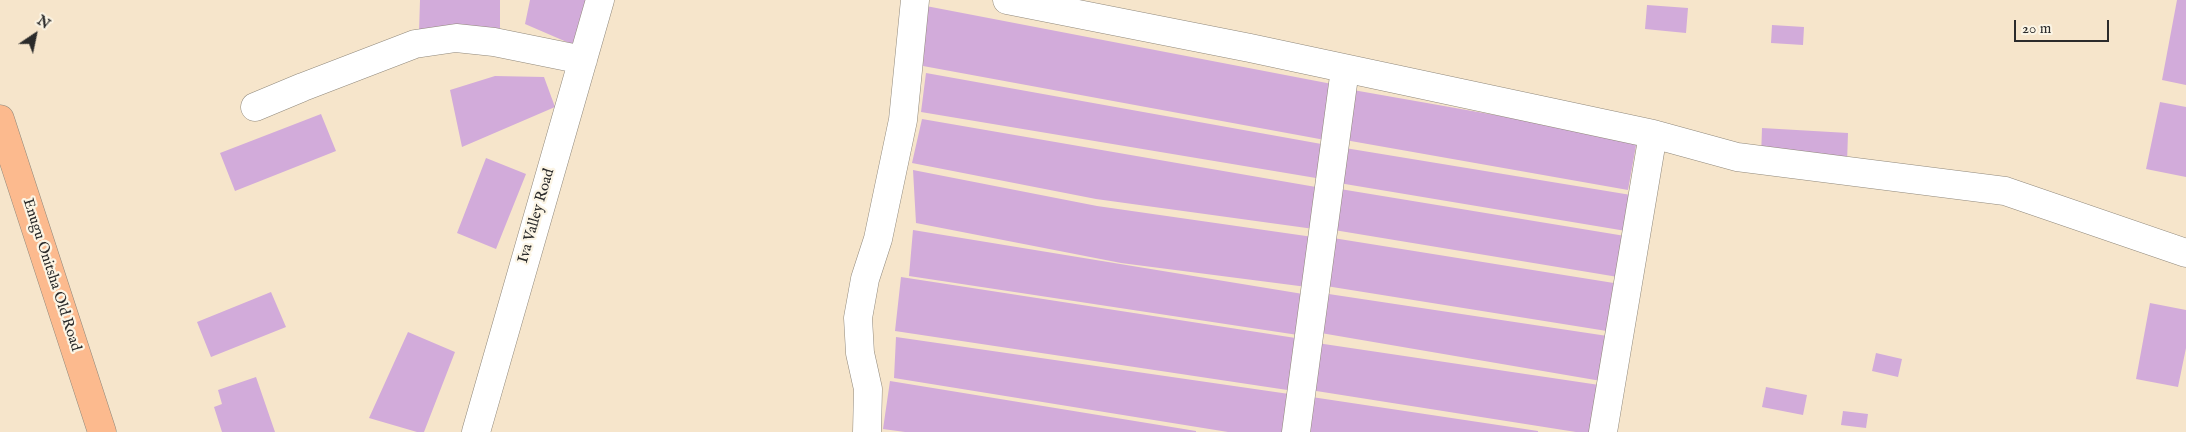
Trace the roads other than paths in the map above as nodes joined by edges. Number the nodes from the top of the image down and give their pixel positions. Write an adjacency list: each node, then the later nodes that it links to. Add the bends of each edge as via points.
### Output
1 (600, 0): 4 (street, Iva Valley Road)
2 (915, 0): 12 (street, via 903,120 858,318 860,352 868,389)
3 (1007, 0): 5 (street)
4 (583, 60): 6 (street, via 494,42 456,38 415,44); 11 (street, Iva Valley Road)
5 (1345, 69): 8 (street); 13 (street)
6 (255, 108)
7 (0, 119): 10 (main road, Enugu Onitsha Old Road)
8 (1653, 134): 9 (street, via 1737,157 2005,191); 14 (street)
9 (2186, 253)
10 (102, 432)
11 (476, 432)
12 (867, 432)
13 (1296, 432)
14 (1603, 432)

